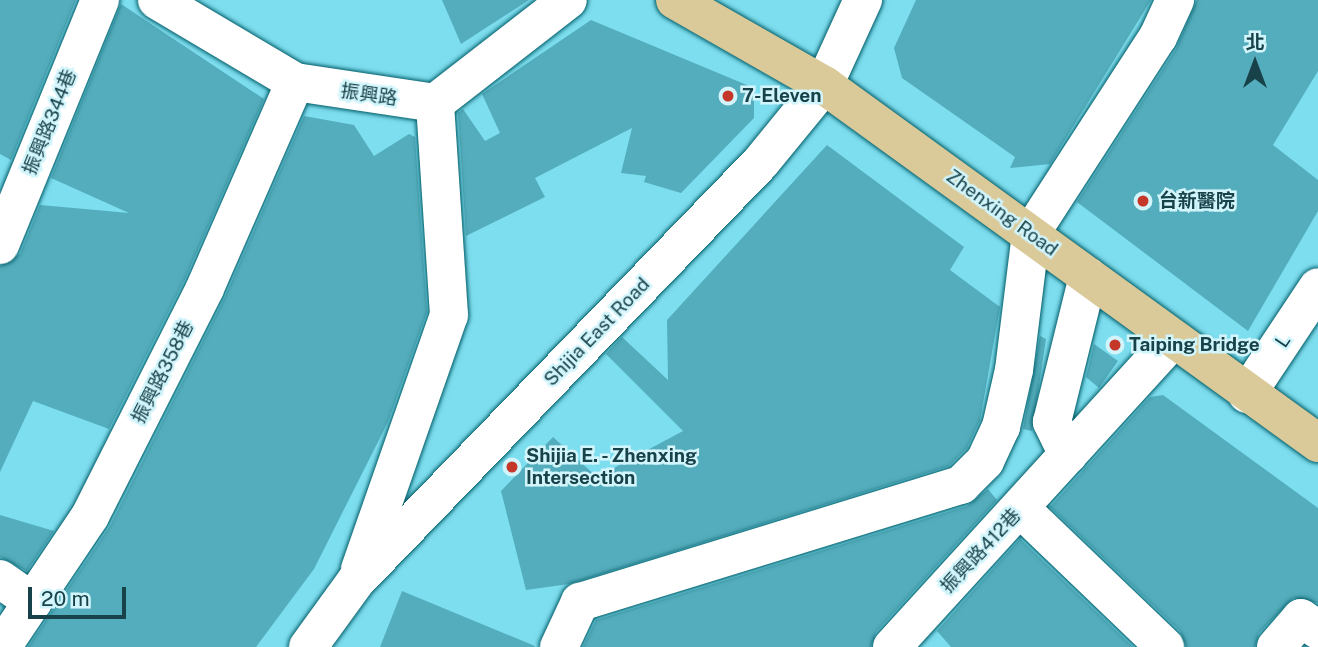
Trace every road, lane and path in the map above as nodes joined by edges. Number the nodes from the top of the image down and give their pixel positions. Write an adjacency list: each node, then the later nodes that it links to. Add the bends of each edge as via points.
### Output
1 (100, 0): 11 (street, 振興路344巷)
2 (157, 0): 7 (street, 振興路)
3 (568, 0): 9 (street)
4 (675, 0): 8 (main road, Zhenxing Road)
5 (863, 0): 8 (street, Shijia East Road)
6 (1175, 0): 10 (street, via 1158,37)
7 (295, 82): 9 (street, 振興路); 21 (street, 振興路358巷, via 205,288 139,420 90,516)
8 (824, 85): 10 (main road, Zhenxing Road); 20 (street, Shijia East Road, via 761,162)
9 (435, 103): 20 (street, via 449,315)
10 (1031, 233): 12 (main road, Zhenxing Road); 25 (street, via 1001,427 985,461 961,485 580,602)
11 (0, 245)
12 (1088, 276): 14 (main road, Zhenxing Road); 17 (street, via 1052,422)
13 (1318, 287): 15 (street, L)
14 (1173, 339): 15 (main road, Zhenxing Road); 17 (street, 振興路412巷)
15 (1247, 394): 16 (main road, Zhenxing Road)
16 (1318, 443)
17 (1068, 455): 18 (street, 振興路412巷)
18 (1020, 508): 26 (street, 振興路412巷); 27 (street)
19 (0, 579): 21 (street)
20 (356, 581): 24 (street, Shijia East Road)
21 (33, 602): 23 (street, 振興路358巷)
22 (1318, 630): 28 (street, via 1301,618)
23 (2, 647)
24 (308, 647)
25 (559, 647)
26 (892, 647)
27 (1165, 647)
28 (1276, 647)

